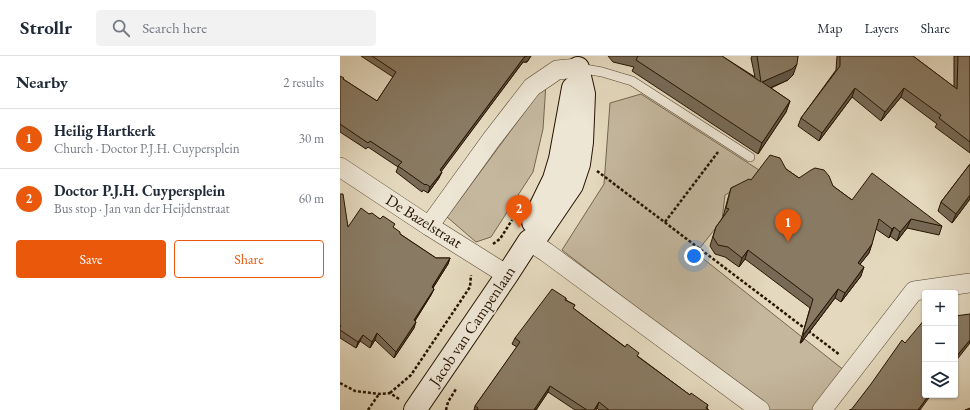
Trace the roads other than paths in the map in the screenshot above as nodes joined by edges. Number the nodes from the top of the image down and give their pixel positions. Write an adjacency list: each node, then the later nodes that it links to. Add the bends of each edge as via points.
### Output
1 (578, 62): 2 (lane, via 632,80); 4 (street, via 557,70 532,87); 5 (main road, Jacob van Campenlaan, via 560,159 554,179 530,229)
2 (750, 157)
3 (340, 167): 4 (street, De Bazelstraat)
4 (429, 226): 6 (street, De Bazelstraat)
5 (529, 241): 6 (main road, Jacob van Campenlaan); 9 (street)
6 (508, 275): 8 (main road, Jacob van Campenlaan)
7 (970, 283): 10 (street, via 914,292)
8 (415, 410)
9 (760, 410)
10 (822, 410)

